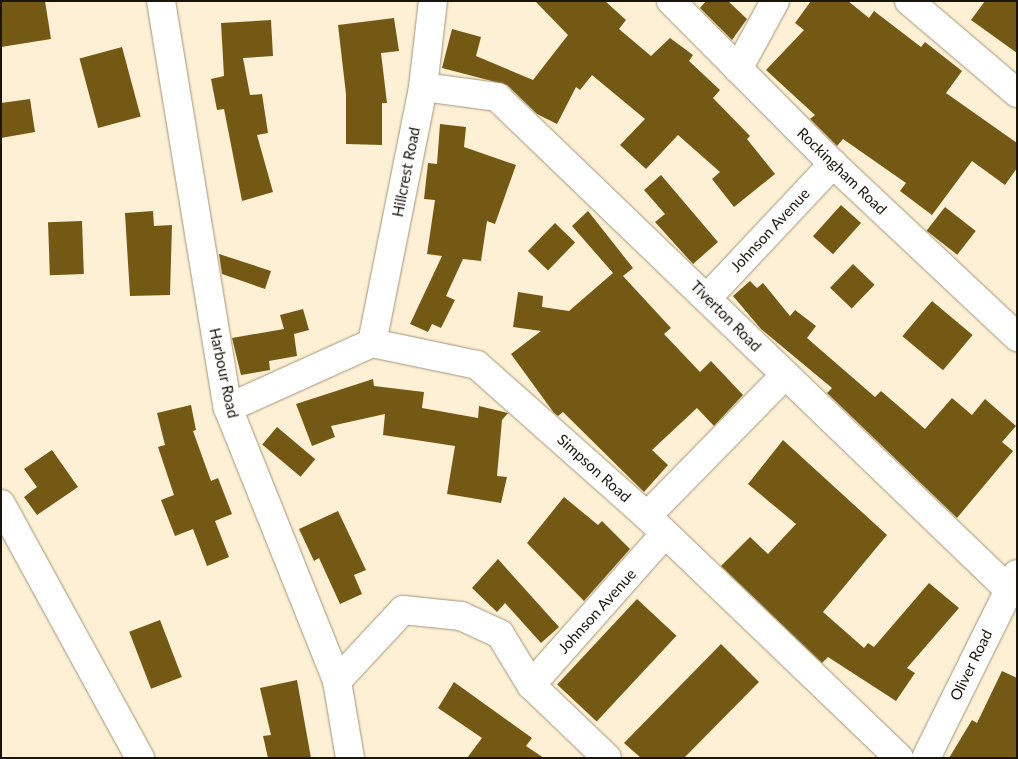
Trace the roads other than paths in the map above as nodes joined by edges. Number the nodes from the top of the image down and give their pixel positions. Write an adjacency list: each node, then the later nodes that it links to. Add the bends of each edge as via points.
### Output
1 (161, 1): 14 (street, Harbour Road)
2 (433, 1): 7 (street, Hillcrest Road)
3 (671, 1): 6 (street, Rockingham Road)
4 (775, 1): 6 (street)
5 (909, 1): 8 (street)
6 (738, 69): 9 (street, Rockingham Road)
7 (423, 87): 10 (street, Tiverton Road, via 497,97); 12 (street, Hillcrest Road)
8 (1017, 93)
9 (833, 164): 10 (street, Johnson Avenue); 11 (street, Rockingham Road)
10 (708, 297): 13 (street, Tiverton Road)
11 (1017, 337)
12 (372, 343): 14 (street); 16 (street, Simpson Road, via 477,365)
13 (785, 375): 16 (street, Johnson Avenue); 17 (street, Tiverton Road)
14 (228, 408): 18 (street, Harbour Road)
15 (1, 504): 20 (street)
16 (655, 526): 19 (street, Johnson Avenue); 23 (street, Simpson Road)
17 (1012, 581): 24 (street, Oliver Road)
18 (337, 680): 19 (street, via 403,610 460,616 500,634); 21 (street, Harbour Road)
19 (531, 685): 22 (street)
20 (140, 758)
21 (350, 758)
22 (607, 758)
23 (899, 758)
24 (926, 758)

